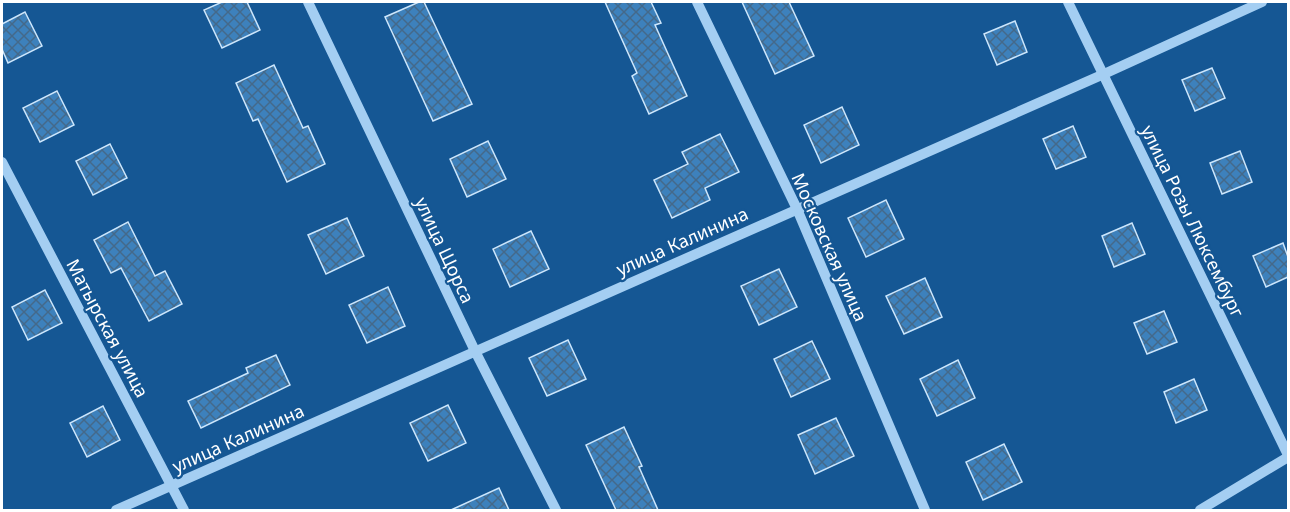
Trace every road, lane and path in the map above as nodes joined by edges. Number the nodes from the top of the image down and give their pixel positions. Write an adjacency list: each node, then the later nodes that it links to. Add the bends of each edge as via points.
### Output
1 (308, 2): 8 (street, улица Щорса)
2 (697, 2): 7 (street, Московская улица)
3 (1068, 2): 5 (street, улица Розы Люксембург)
4 (1262, 2): 5 (street, улица Калинина)
5 (1104, 74): 7 (street, улица Калинина); 9 (street, улица Розы Люксембург)
6 (2, 162): 10 (street, Матырская улица)
7 (797, 209): 8 (street, улица Калинина); 14 (street, Московская улица)
8 (475, 351): 10 (street, улица Калинина); 13 (street, улица Щорса)
9 (1288, 456): 15 (street)
10 (172, 485): 11 (street, улица Калинина); 12 (street, Матырская улица)
11 (116, 510)
12 (184, 510)
13 (556, 510)
14 (925, 510)
15 (1203, 510)

